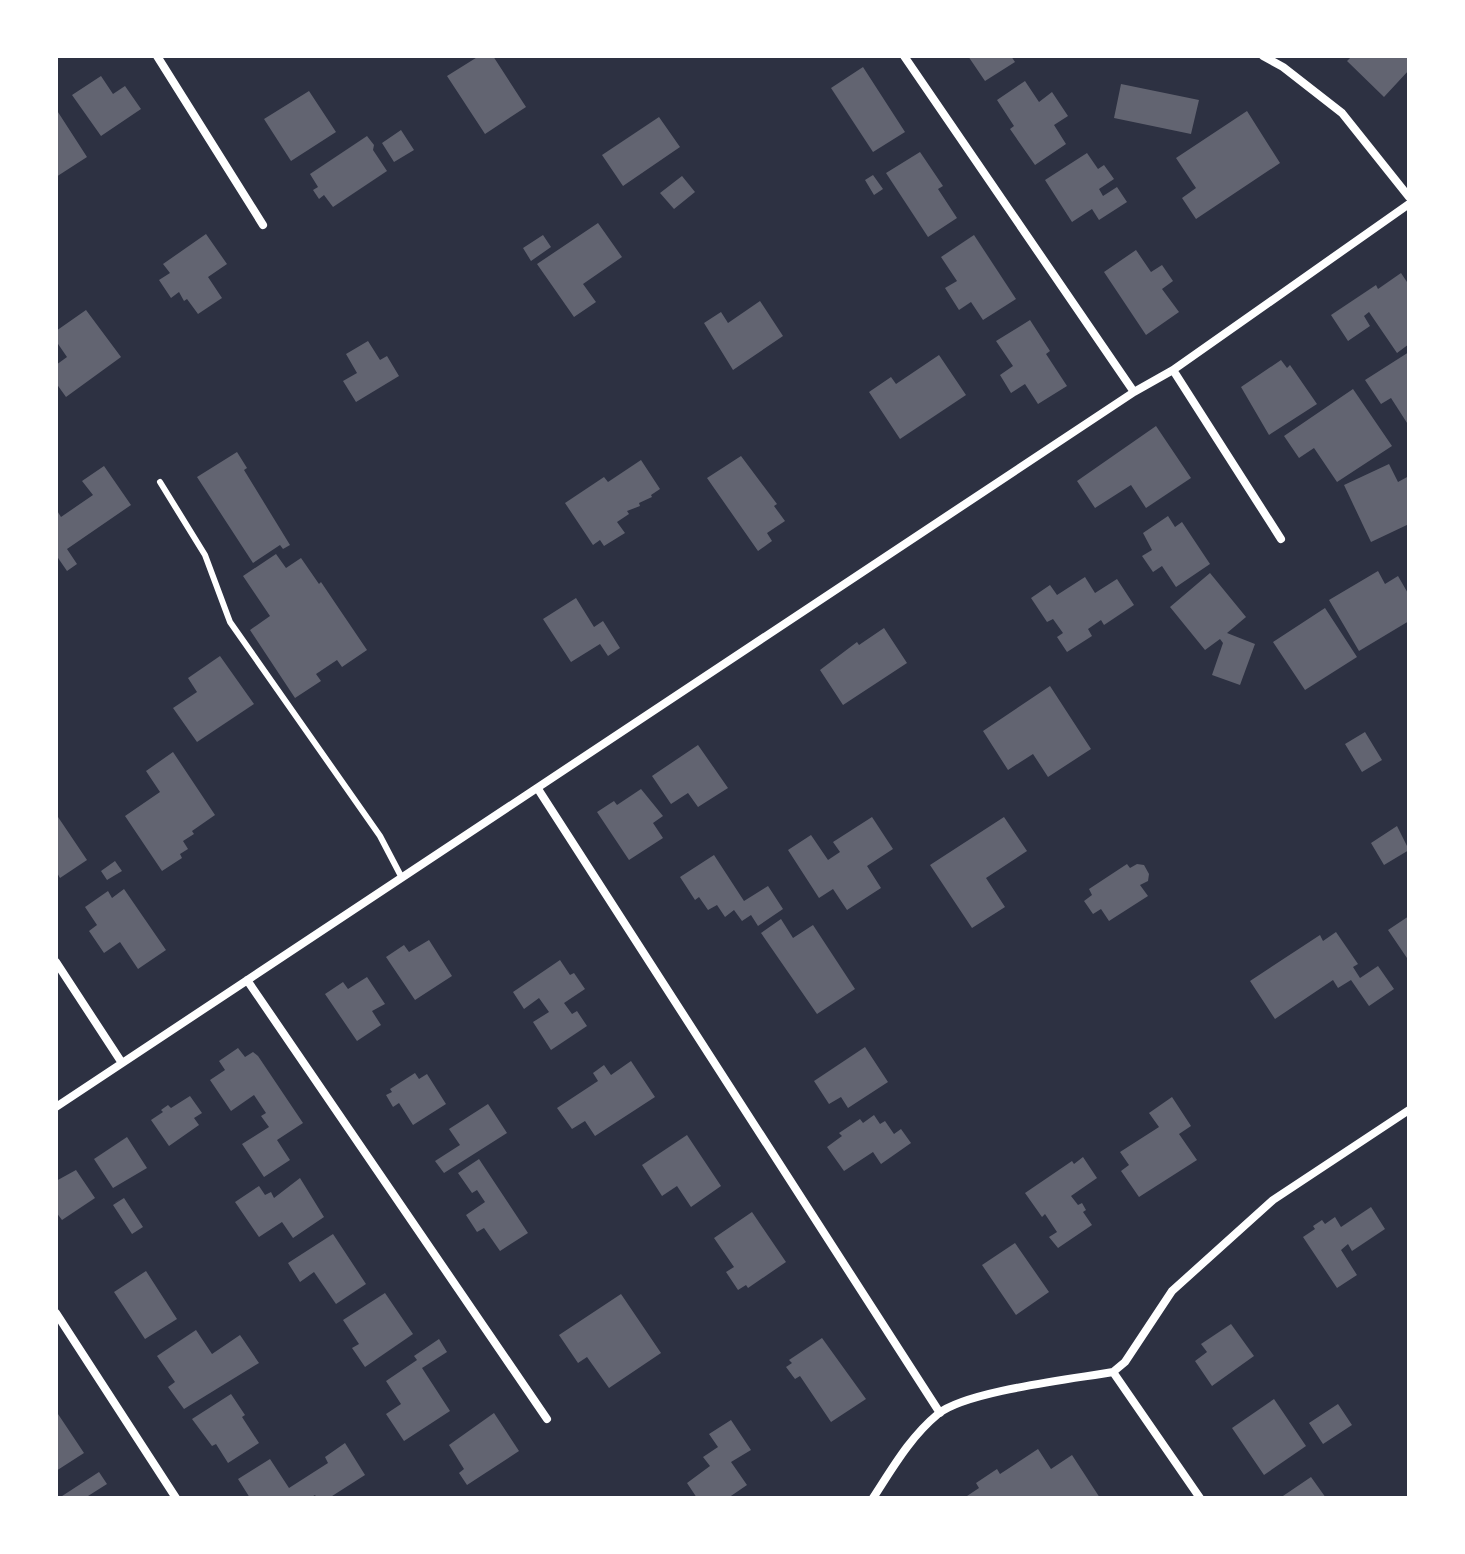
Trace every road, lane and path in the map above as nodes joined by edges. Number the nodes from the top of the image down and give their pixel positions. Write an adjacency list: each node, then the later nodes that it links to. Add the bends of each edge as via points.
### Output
1 (157, 56): 6 (street)
2 (904, 56): 8 (street)
3 (1263, 56): 4 (street, via 1342,113)
4 (1409, 197)
5 (1409, 204): 7 (street)
6 (263, 225)
7 (1173, 370): 8 (street); 10 (street)
8 (1134, 392): 11 (street)
9 (160, 482): 12 (lane, via 205,555 230,622 380,836)
10 (1281, 539)
11 (538, 789): 12 (street); 20 (street)
12 (402, 878): 14 (street)
13 (56, 962): 15 (street)
14 (247, 980): 15 (street); 21 (street)
15 (122, 1063): 16 (street)
16 (56, 1107)
17 (1409, 1110): 19 (street, via 1273,1200 1172,1291)
18 (56, 1313): 22 (street)
19 (1113, 1372): 20 (street, via 978,1397); 24 (street)
20 (940, 1413): 23 (street, via 906,1447)
21 (547, 1419)
22 (176, 1498)
23 (873, 1498)
24 (1200, 1498)

